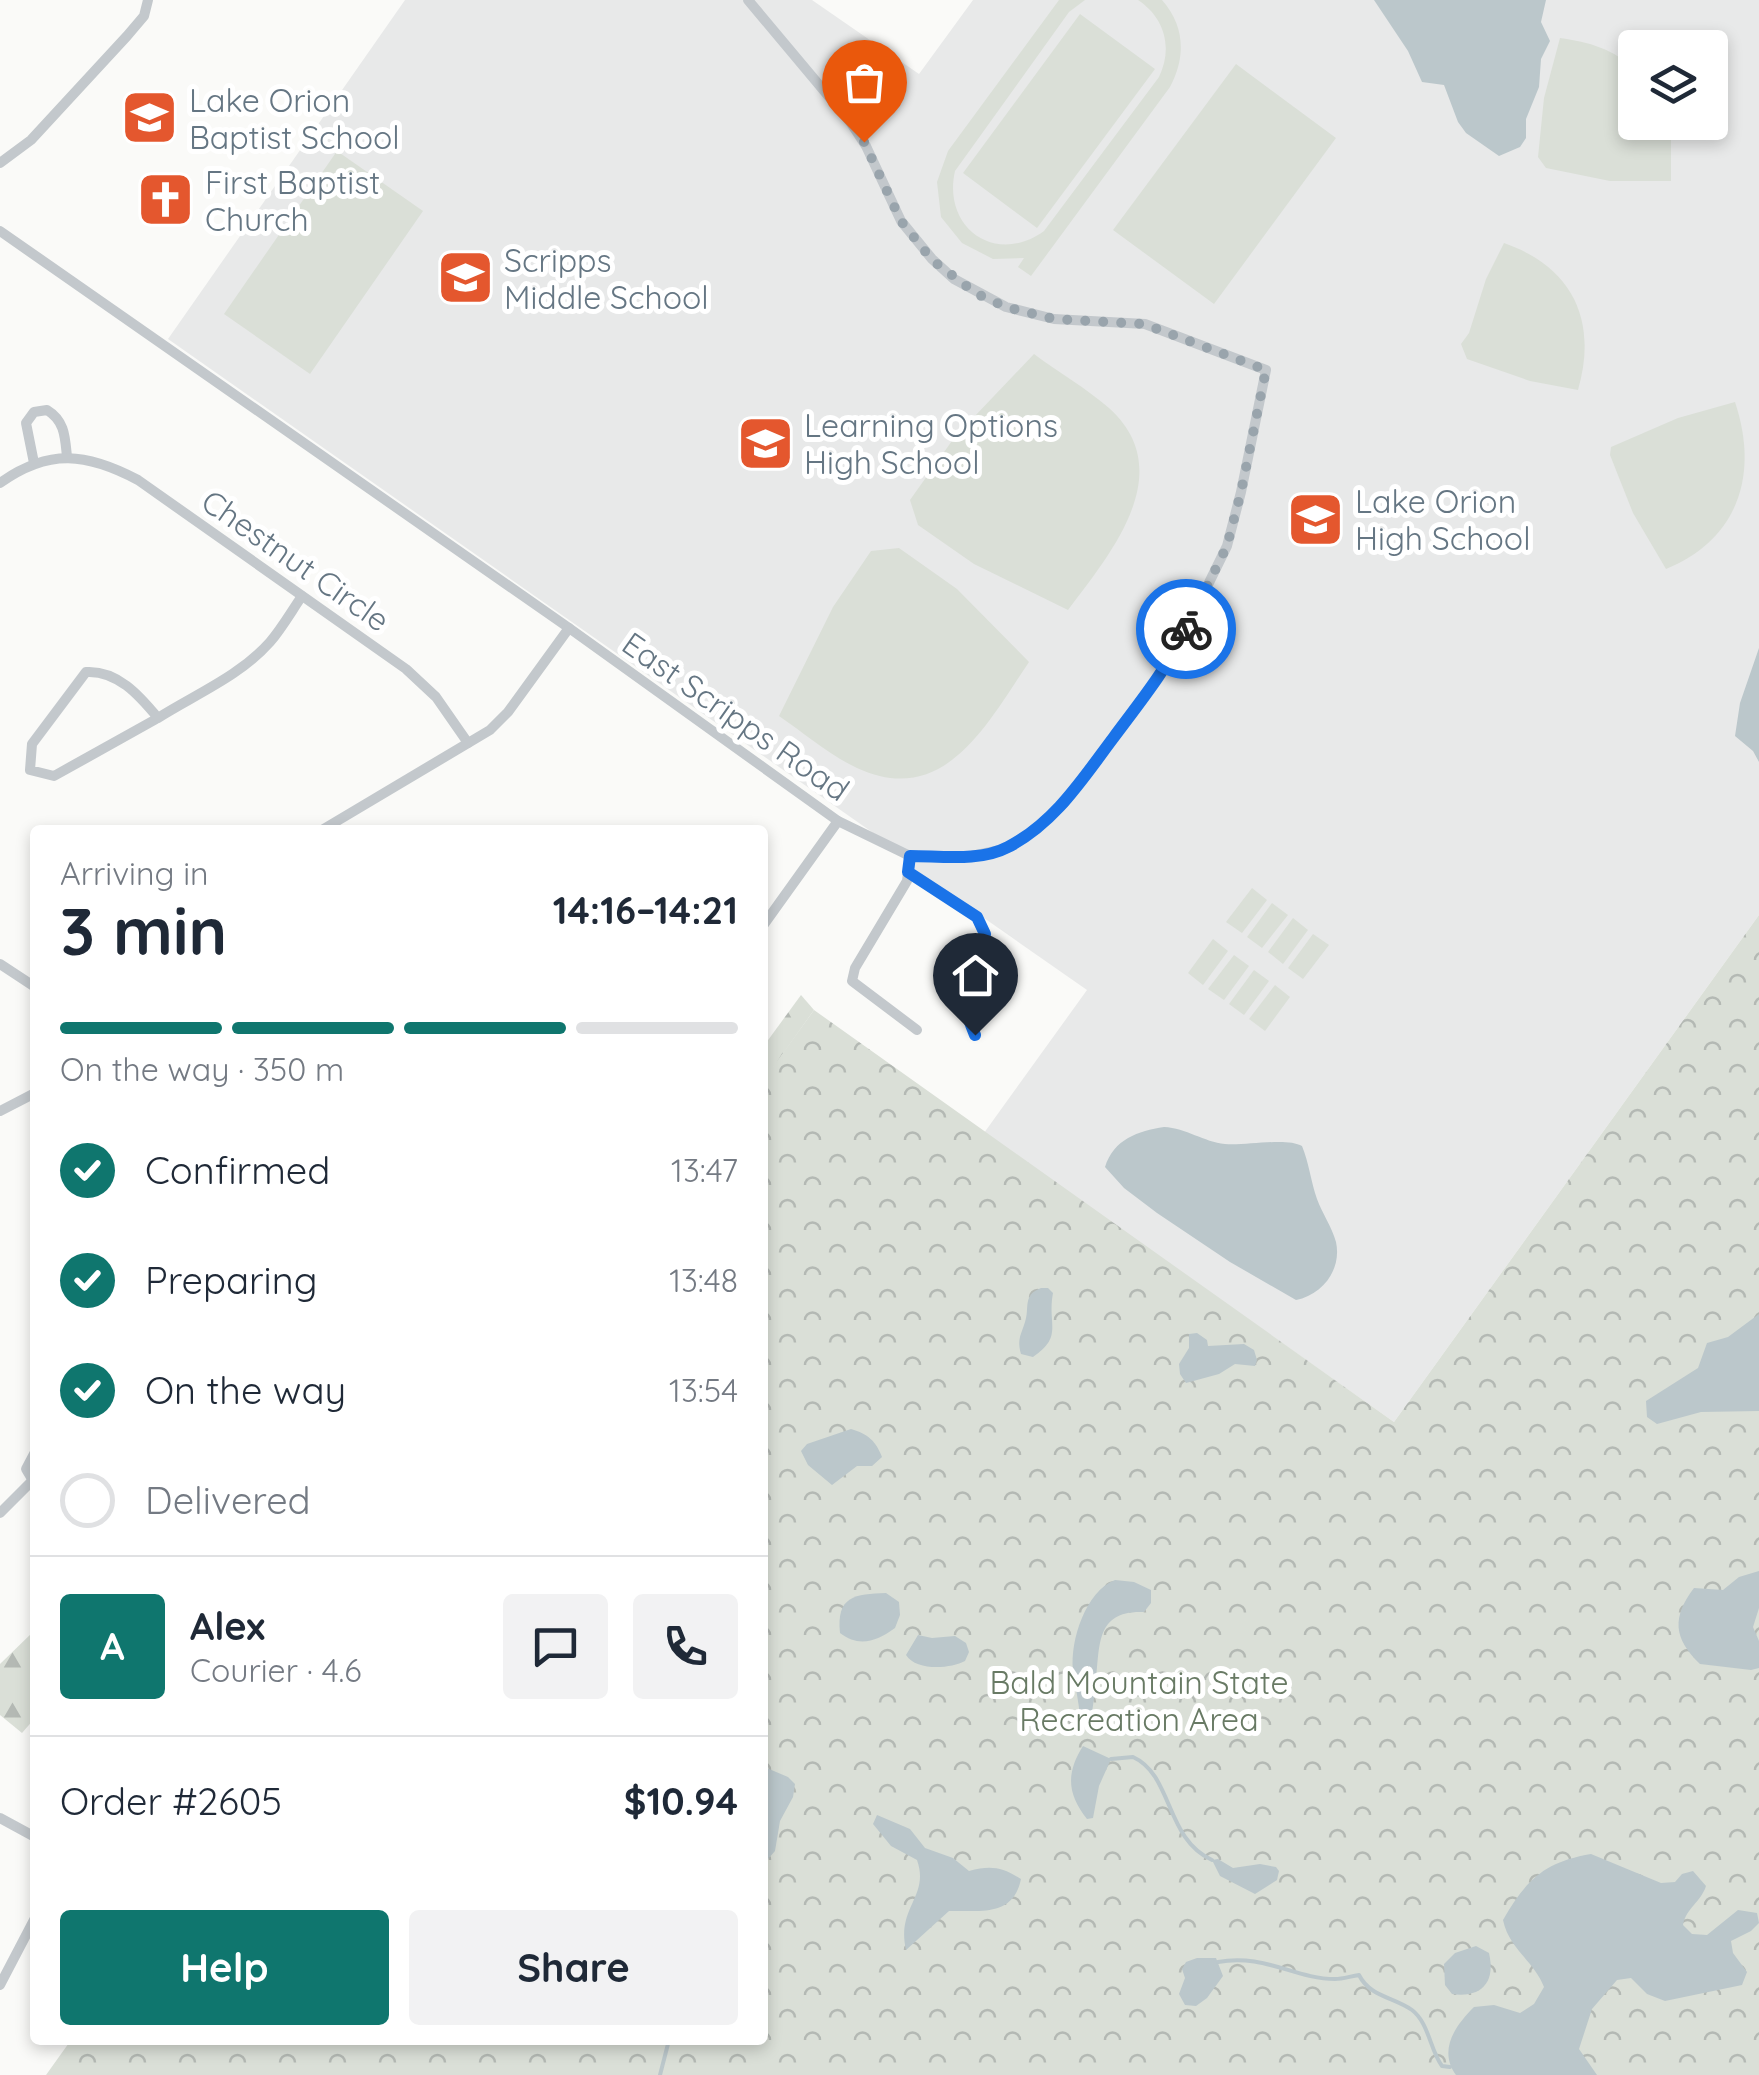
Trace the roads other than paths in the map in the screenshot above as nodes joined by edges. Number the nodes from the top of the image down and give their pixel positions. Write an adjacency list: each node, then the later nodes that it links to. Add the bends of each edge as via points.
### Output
1 (148, 0): 3 (street, via 128,36)
2 (748, 0): 14 (street, East Scripps Road, via 850,123 901,221 954,279 1006,307 1054,319 1144,324 1266,370 1227,546 1171,660 1065,802 1035,830 1005,849 967,857)
3 (0, 164)
4 (0, 231): 9 (street, East Scripps Road)
5 (68, 457): 6 (street, Chestnut Circle); 6 (street, via 58,417 34,412 26,423); 8 (street, Chestnut Circle, via 98,461 138,480)
6 (34, 463): 7 (street, Chestnut Circle)
7 (0, 482)
8 (302, 596): 10 (street, via 252,660); 11 (street, Chestnut Circle, via 418,680)
9 (569, 628): 11 (street, via 508,712); 12 (street, East Scripps Road)
10 (158, 718): 10 (street, via 104,671 86,672 32,744 30,770 54,776)
11 (468, 744): 13 (street)
12 (838, 820): 14 (street, East Scripps Road); 16 (street)
13 (343, 825)
14 (910, 856): 15 (street)
15 (908, 872): 19 (street, via 852,981); 20 (street, via 977,917 985,934 966,1012)
16 (768, 919)
17 (0, 964): 18 (street)
18 (30, 984)
19 (917, 1030)
20 (975, 1035)
21 (30, 1096): 22 (street)
22 (0, 1111)
23 (30, 1485): 24 (street)
24 (0, 1513)
25 (0, 1818): 26 (street)
26 (30, 1833)
27 (30, 1928): 28 (street)
28 (0, 1986)

